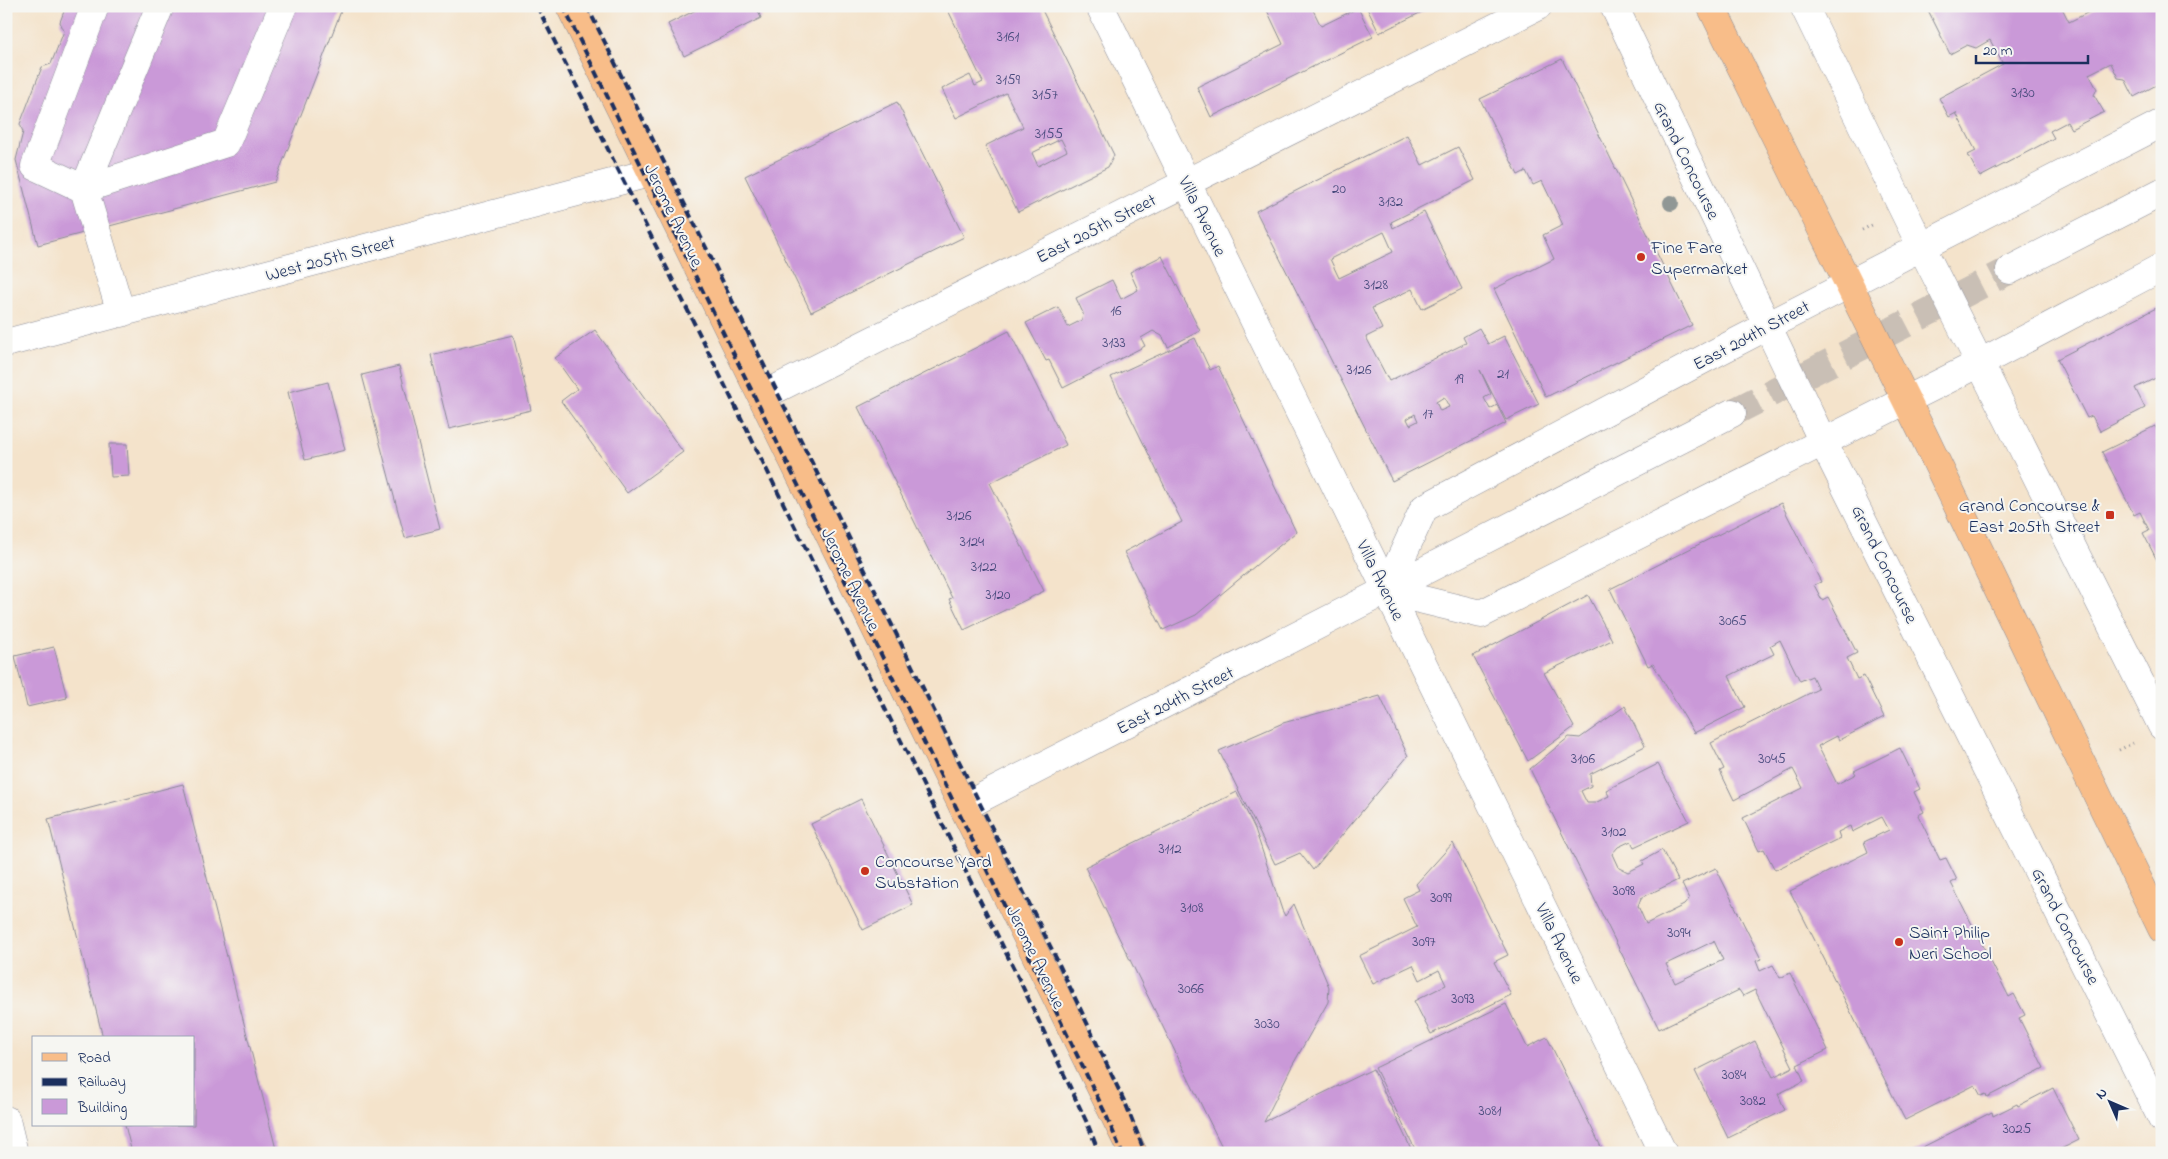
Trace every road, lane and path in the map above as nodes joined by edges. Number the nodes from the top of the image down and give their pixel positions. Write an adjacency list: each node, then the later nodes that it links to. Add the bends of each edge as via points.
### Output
1 (95, 6): 13 (street, via 35,166)
2 (160, 6): 13 (street)
3 (284, 6): 13 (street, via 226,143)
4 (570, 6): 11 (main road, Jerome Avenue)
5 (1100, 6): 12 (street, Villa Avenue)
6 (1538, 6): 12 (street, East 205th Street)
7 (1614, 6): 20 (street, Grand Concourse)
8 (1711, 6): 18 (main road)
9 (1804, 6): 15 (street)
10 (2162, 123): 15 (street, East 204th Street)
11 (653, 172): 19 (street, West 205th Street); 23 (main road, Jerome Avenue)
12 (1186, 183): 23 (street, East 205th Street); 27 (street, Villa Avenue)
13 (84, 190): 19 (street)
14 (2162, 192): 17 (street)
15 (1921, 246): 18 (street, East 204th Street); 22 (street)
16 (2162, 267): 22 (street)
17 (2010, 270)
18 (1849, 284): 20 (street, East 204th Street); 24 (main road)
19 (121, 313): 21 (street, West 205th Street)
20 (1767, 326): 26 (street, Grand Concourse); 27 (street, East 204th Street, via 1424,508)
21 (6, 343)
22 (1980, 363): 24 (street); 28 (street)
23 (762, 396): 30 (main road, Jerome Avenue)
24 (1906, 401): 26 (street); 31 (main road)
25 (1732, 413): 27 (street, East 204th Street)
26 (1823, 442): 27 (street, via 1481,614); 32 (street, Grand Concourse)
27 (1386, 591): 30 (street, East 204th Street); 36 (street, Villa Avenue)
28 (2155, 693): 29 (street)
29 (2162, 726)
30 (963, 807): 35 (main road, Jerome Avenue)
31 (2162, 929)
32 (2162, 1119)
33 (6, 1120): 34 (street)
34 (14, 1153)
35 (1132, 1153)
36 (1663, 1153)

